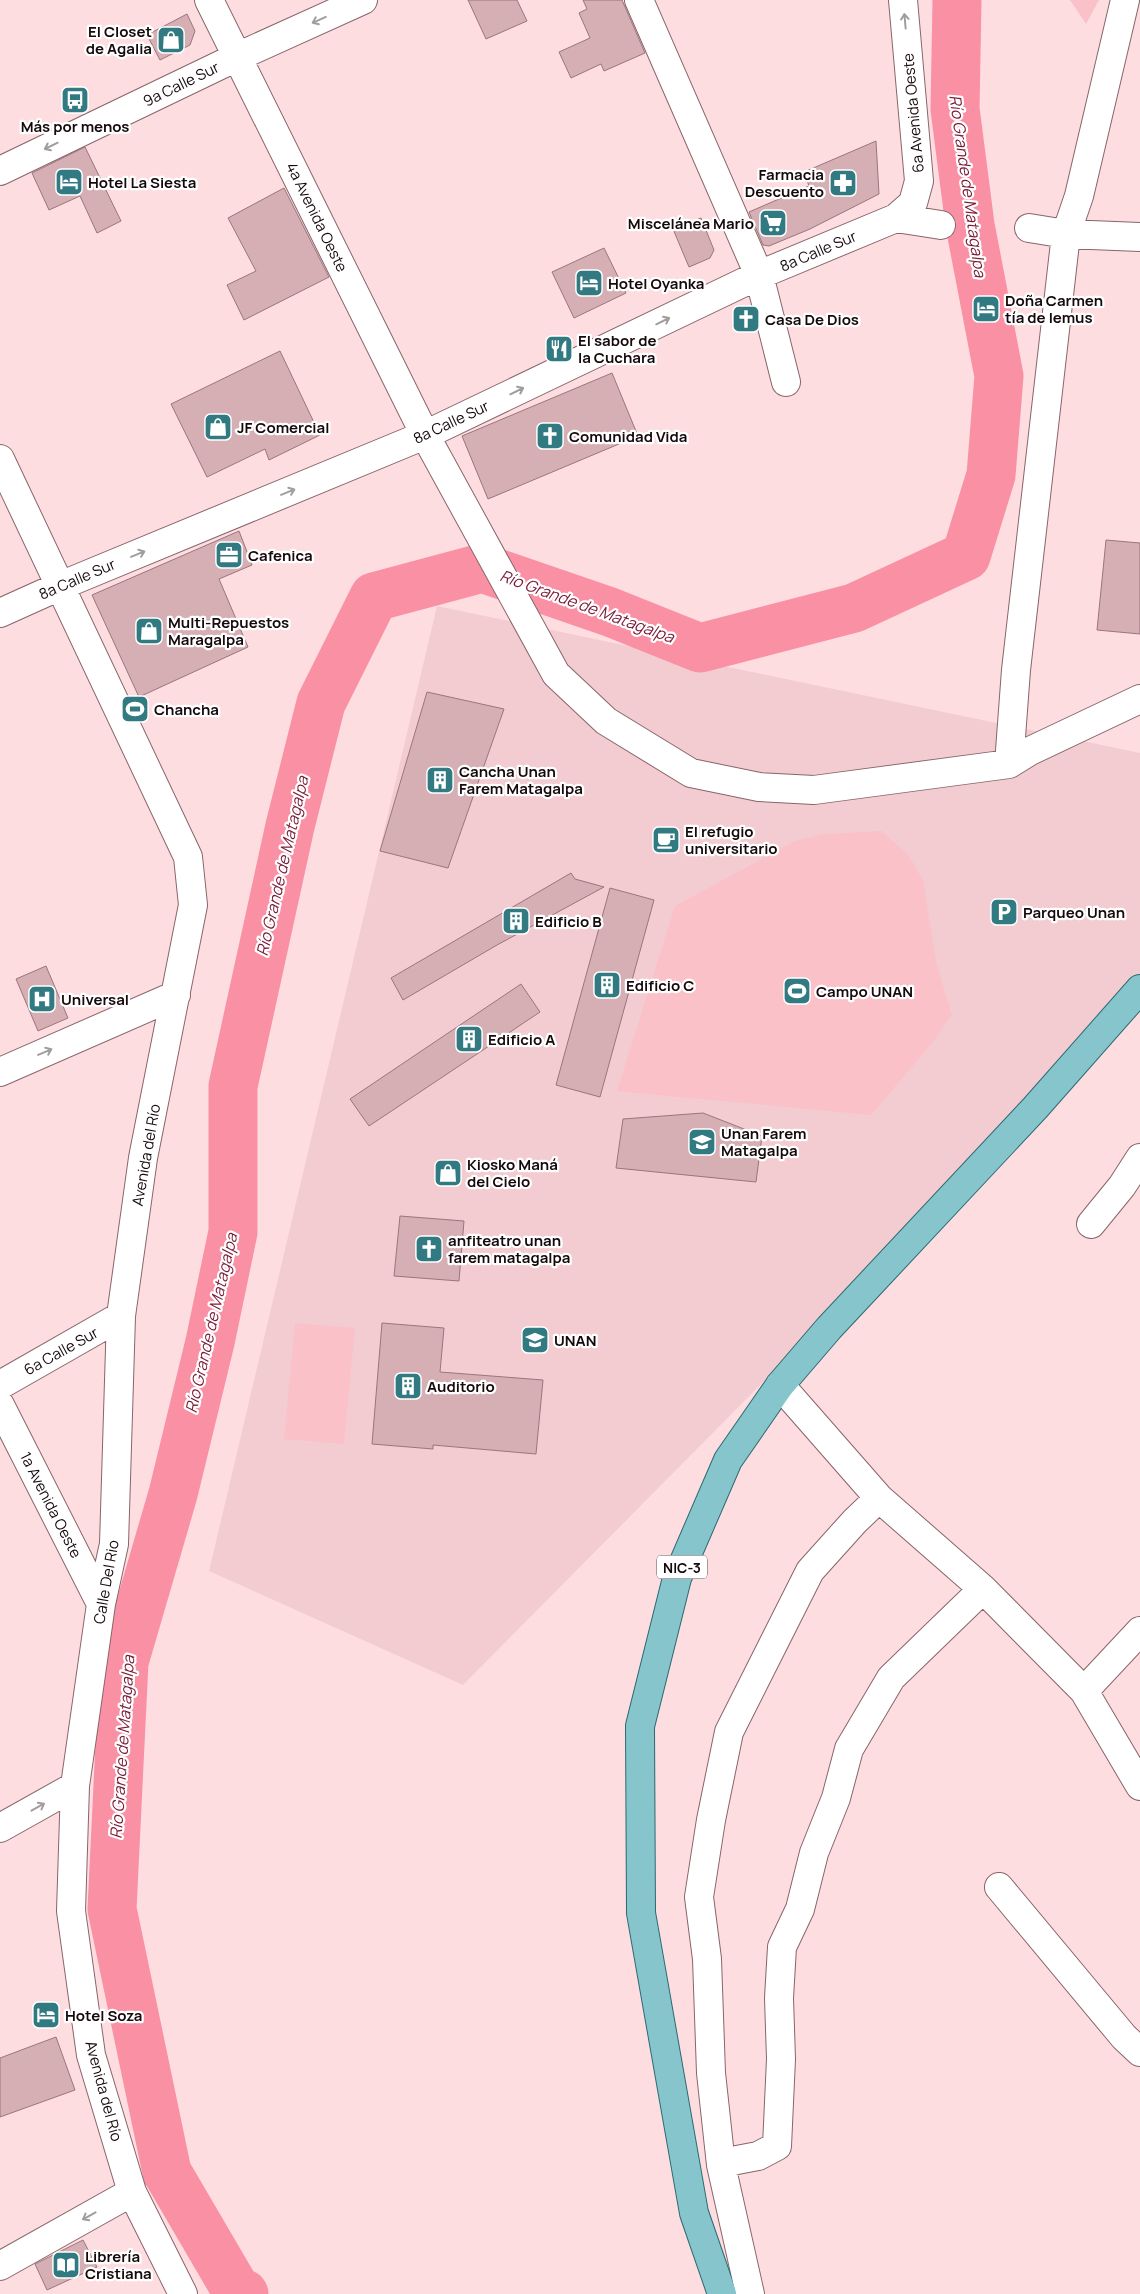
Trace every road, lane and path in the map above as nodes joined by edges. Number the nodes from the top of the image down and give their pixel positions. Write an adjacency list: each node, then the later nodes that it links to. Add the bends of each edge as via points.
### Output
1 (209, 0): 6 (street, 4a Avenida Oeste)
2 (363, 0): 6 (street, 9a Calle Sur, one-way to 6)
3 (640, 0): 13 (street)
4 (903, 0): 8 (street, 6a Avenida Oeste, one-way to 4, via 913,203 919,181)
5 (1125, 0): 11 (street, via 1079,196)
6 (237, 57): 7 (street, 9a Calle Sur, one-way to 7); 15 (street, 4a Avenida Oeste)
7 (0, 171)
8 (896, 218): 9 (street); 13 (street, 8a Calle Sur)
9 (941, 225)
10 (1029, 228): 11 (street)
11 (1066, 234): 12 (street); 20 (street, via 1016,670)
12 (1140, 237)
13 (759, 275): 14 (street); 15 (street, 8a Calle Sur, one-way to 13)
14 (786, 382)
15 (426, 435): 17 (street, 8a Calle Sur, one-way to 15); 20 (street, 4a Avenida Oeste, via 556,674 606,721 691,773 750,785 814,790)
16 (0, 459): 17 (street, Avenida del Río)
17 (60, 586): 18 (street, 8a Calle Sur); 21 (street, Avenida del Río, via 188,857 193,905)
18 (0, 613)
19 (1140, 699): 20 (street)
20 (1009, 764)
21 (176, 995): 23 (street, one-way to 21); 26 (street, Avenida del Río, via 143,1158)
22 (1136, 1002): 28 (main road, NIC-3, via 829,1328)
23 (0, 1072)
24 (1140, 1158): 25 (street)
25 (1091, 1224)
26 (121, 1316): 27 (street, 6a Calle Sur); 32 (street, Calle Del Rio, via 114,1544)
27 (0, 1385)
28 (780, 1385): 30 (street); 44 (main road, NIC-3, via 728,1460 677,1578 640,1726 641,1913 694,2213)
29 (0, 1405): 32 (street, 1a Avenida Oeste)
30 (879, 1498): 31 (street); 40 (street, via 810,1571 729,1732 699,1897 707,1958 711,2073)
31 (983, 1589): 34 (street); 40 (street, via 891,1678 849,1749 836,1798 814,1853 800,1909 782,1947 777,2146 758,2156)
32 (101, 1604): 35 (street, Calle Del Rio)
33 (1140, 1631): 34 (street)
34 (1084, 1691): 36 (street)
35 (75, 1786): 37 (street, one-way to 35); 41 (street, Avenida del Río, via 71,1911 91,2055)
36 (1140, 1786)
37 (0, 1828)
38 (999, 1887): 39 (street)
39 (1140, 2052)
40 (721, 2165): 45 (street)
41 (132, 2192): 42 (street, one-way to 42); 43 (street, Avenida del Río)
42 (0, 2266)
43 (183, 2294)
44 (722, 2294)
45 (750, 2294)

